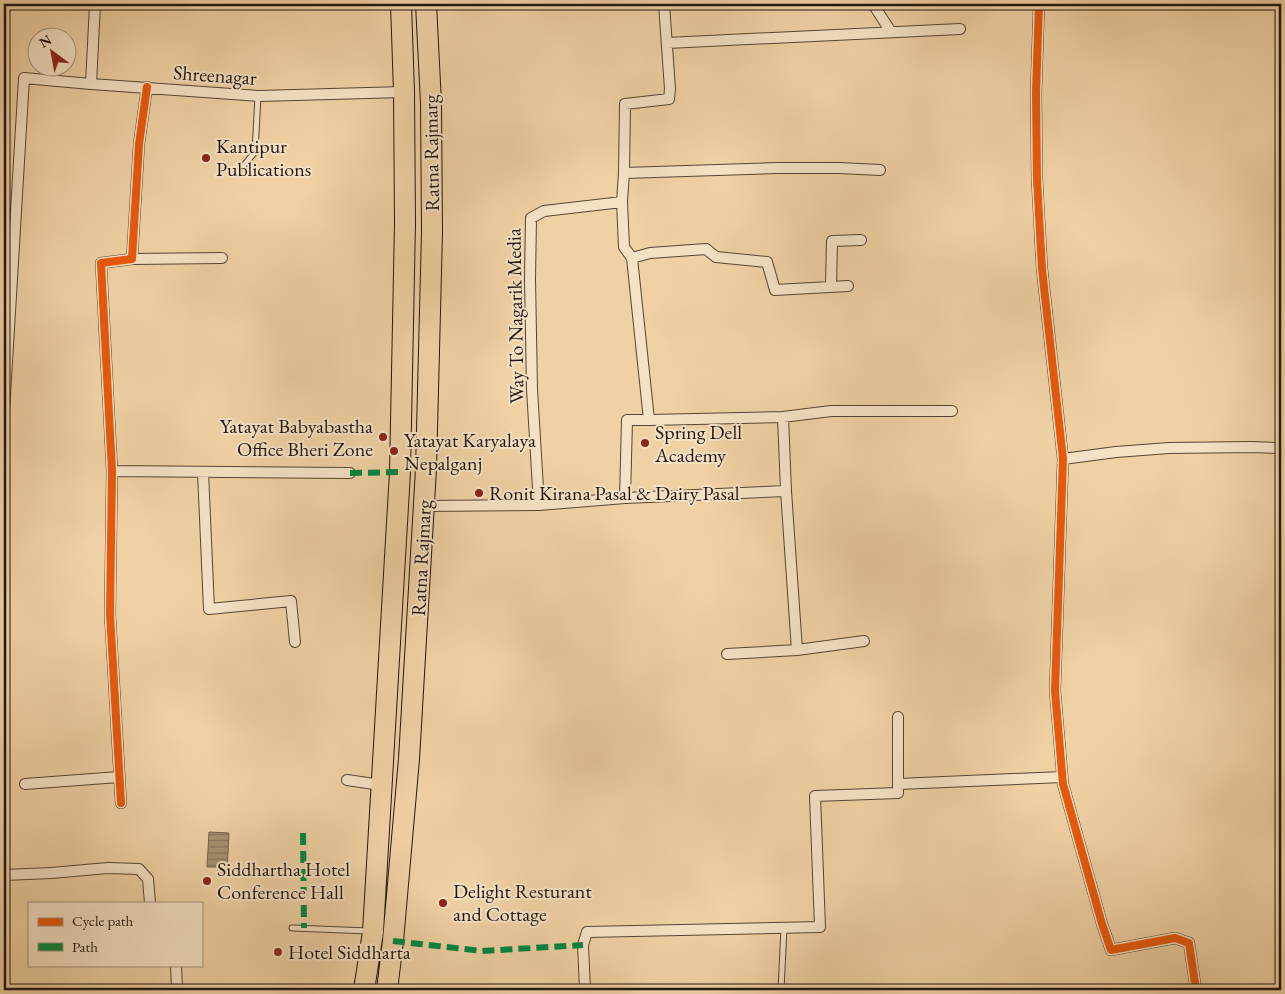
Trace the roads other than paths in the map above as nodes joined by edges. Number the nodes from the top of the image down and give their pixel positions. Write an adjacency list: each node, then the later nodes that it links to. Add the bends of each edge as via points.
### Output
1 (95, 4): 10 (street)
2 (401, 4): 12 (highway, Ratna Rajmarg)
3 (426, 4): 37 (highway, Ratna Rajmarg, via 432,232)
4 (664, 4): 9 (street)
5 (873, 4): 8 (street)
6 (1039, 4): 30 (street, via 1037,189 1042,269)
7 (960, 29): 8 (street)
8 (891, 32): 9 (street)
9 (667, 43): 16 (street, via 669,99 625,104)
10 (91, 84): 11 (street, Shreenagar); 24 (street, Shreenagar, via 24,78)
11 (147, 88): 13 (street, Shreenagar); 21 (street, via 139,144)
12 (404, 92): 13 (street, Shreenagar); 48 (highway, Ratna Rajmarg, via 405,223 399,498)
13 (258, 96): 15 (lane, via 255,152)
14 (880, 170): 16 (street, via 777,168)
15 (238, 172)
16 (624, 174): 17 (street)
17 (622, 202): 20 (street, via 624,248); 36 (street, Way To Nagarik Media, via 544,211 531,218 532,389)
18 (861, 240): 22 (street, via 832,241)
19 (222, 258): 21 (street)
20 (632, 258): 22 (street, via 650,253 706,250 716,257 766,262 775,290); 28 (street)
21 (132, 259): 31 (street, via 101,263)
22 (831, 286): 23 (street)
23 (848, 286)
24 (8, 288): 26 (street)
25 (952, 411): 27 (street, via 831,411)
26 (4, 412)
27 (783, 417): 28 (street); 34 (street)
28 (649, 420): 35 (street, via 626,420)
29 (1281, 448): 30 (street, via 1169,448)
30 (1063, 458): 44 (street, via 1055,691)
31 (112, 471): 32 (street); 43 (street, via 110,614)
32 (203, 472): 33 (street); 39 (street, via 209,609 291,601)
33 (350, 473)
34 (786, 491): 35 (street); 40 (street)
35 (625, 498): 36 (street)
36 (539, 504): 37 (street)
37 (424, 506): 58 (highway, Ratna Rajmarg, via 409,760)
38 (864, 641): 40 (street)
39 (295, 642)
40 (797, 650): 41 (street)
41 (727, 654)
42 (898, 717): 47 (street)
43 (119, 777): 46 (street); 49 (street)
44 (1062, 777): 47 (street); 61 (street, via 1111,950 1176,938 1189,943)
45 (347, 780): 48 (street)
46 (25, 784)
47 (898, 784): 53 (street, via 898,793 815,796 820,927)
48 (382, 785): 54 (highway, Ratna Rajmarg)
49 (121, 803)
50 (4, 875): 51 (street, via 139,869 148,879)
51 (150, 902)
52 (292, 928): 54 (lane)
53 (784, 928): 59 (street, via 587,932 583,945); 60 (lane)
54 (373, 932): 57 (highway, Ratna Rajmarg)
55 (176, 966): 56 (street)
56 (177, 990)
57 (364, 990)
58 (387, 990)
59 (586, 990)
60 (781, 990)
61 (1196, 990)

